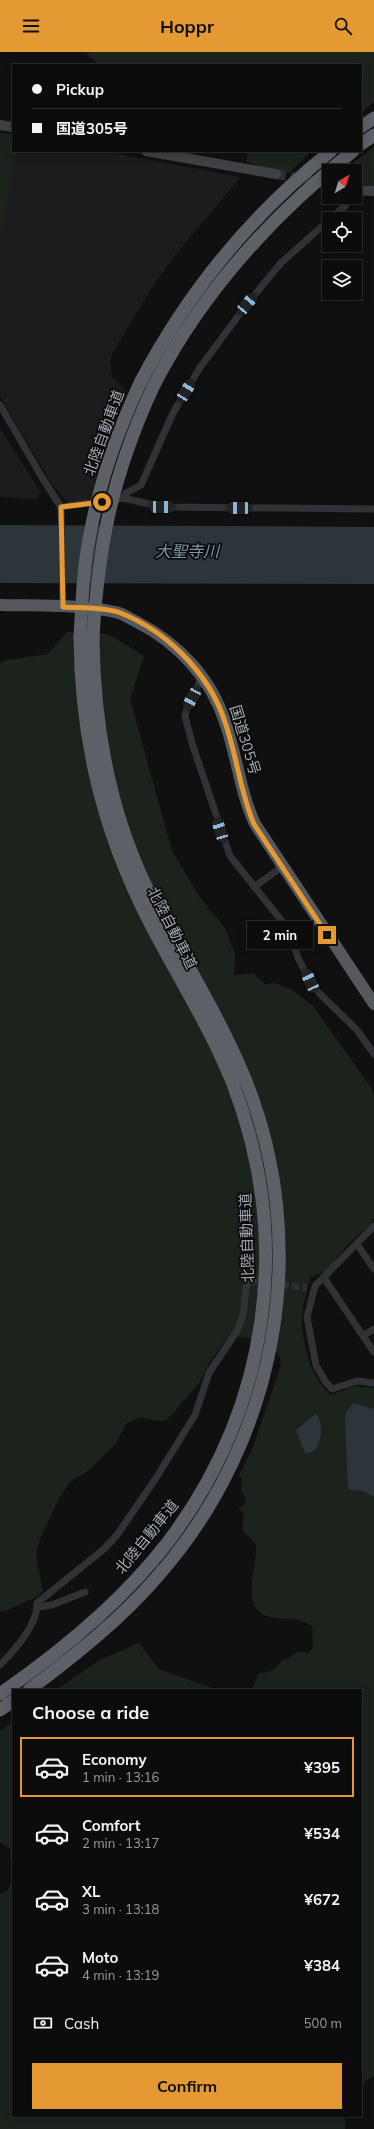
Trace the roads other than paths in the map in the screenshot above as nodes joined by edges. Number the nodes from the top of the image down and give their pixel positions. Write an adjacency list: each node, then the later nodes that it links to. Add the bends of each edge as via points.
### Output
1 (374, 118): 3 (highway)
2 (0, 125): 4 (main road)
3 (362, 126)
4 (12, 127)
5 (374, 135): 6 (highway)
6 (362, 143)
7 (152, 152): 10 (main road)
8 (330, 152): 40 (highway, 北陸自動車道, bridge, via 263,213 213,269 173,324 141,381 113,446 96,507 85,566 80,637 83,712 88,746 105,815 131,884 232,1081 249,1134 264,1209 266,1266 265,1294 256,1354 239,1412 217,1464 185,1518 146,1568 100,1615 48,1659)
9 (352, 152): 39 (highway, 北陸自動車道, bridge, via 299,196 246,250 203,304 153,387 126,452 108,514 98,570 93,639 94,682 101,742 108,776 129,845 157,909 227,1039 256,1108 266,1143 278,1210 280,1239 279,1295 270,1356 253,1417 241,1446 214,1498 178,1552 134,1601 81,1649)
10 (276, 174)
11 (374, 191): 12 (main road)
12 (362, 192)
13 (346, 204): 14 (street)
14 (338, 212)
15 (322, 225): 17 (street, via 281,263 199,369 173,413 142,485 126,493)
16 (0, 405): 18 (street)
17 (123, 498): 18 (street); 19 (street, via 162,507)
18 (61, 507): 20 (street)
19 (374, 509)
20 (63, 603): 21 (highway, 国道305号); 22 (highway, 国道305号, via 117,612 134,620 164,638)
21 (0, 605)
22 (201, 675): 23 (highway, 国道305号, via 220,707 250,815); 24 (street, via 185,716 230,856)
23 (282, 866): 24 (street); 25 (highway, 国道305号)
24 (254, 887): 26 (street, via 289,930 298,958 310,981 357,1030)
25 (374, 1004)
26 (374, 1054)
27 (374, 1226): 28 (street)
28 (357, 1244): 29 (street); 30 (street)
29 (374, 1269)
30 (324, 1278): 33 (street); 35 (street, via 310,1289 307,1317 316,1365 324,1381 332,1389 357,1381)
31 (254, 1281): 37 (street, via 246,1286 244,1312 237,1331 209,1373 195,1415 156,1478 117,1535 104,1549 41,1599)
32 (374, 1329): 33 (street)
33 (364, 1336): 34 (street)
34 (374, 1352)
35 (374, 1383)
36 (85, 1592): 37 (street, via 52,1605)
37 (37, 1607): 38 (street, via 38,1614 31,1626)
38 (0, 1665)
39 (30, 1689)
40 (0, 1694)
41 (12, 1702): 42 (highway)
42 (0, 1710)

